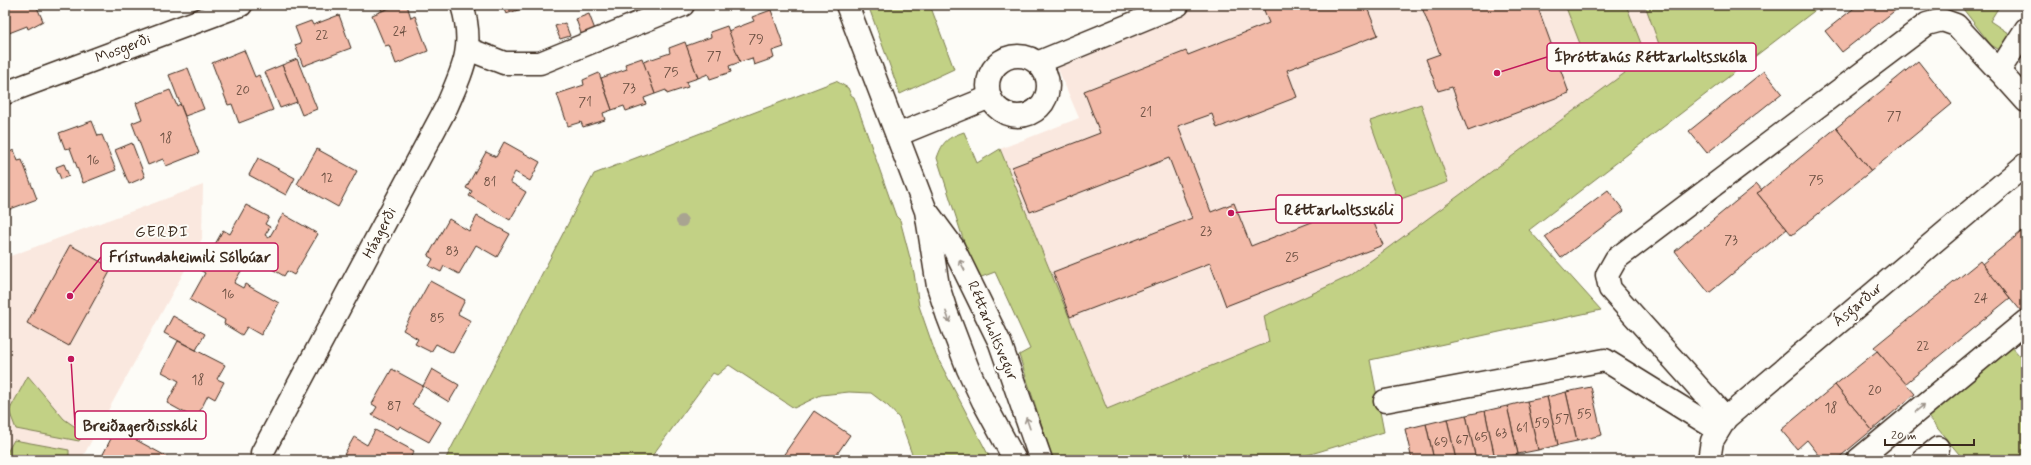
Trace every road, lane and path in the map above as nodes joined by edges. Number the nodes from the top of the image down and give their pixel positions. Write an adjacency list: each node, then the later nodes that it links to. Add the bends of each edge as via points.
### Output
1 (241, 5): 10 (street, Mosgerði)
2 (462, 5): 7 (street, Háagerði)
3 (683, 5): 7 (street, via 540,64 504,63)
4 (848, 5): 13 (street, Réttarholtsvegur)
5 (1178, 5): 8 (street)
6 (2026, 29): 9 (street)
7 (468, 49): 19 (street, Háagerði, via 440,122)
8 (1037, 63): 11 (street, via 1019,56 1000,61 989,77); 11 (street, via 1047,80 1045,99 1039,107 1022,115 1007,113 995,105)
9 (1999, 71): 12 (street); 18 (street, via 1956,24 1942,20 1927,24 1616,259 1606,275 1610,290)
10 (5, 93)
11 (990, 97): 13 (street)
12 (2026, 101)
13 (897, 135): 15 (street, Réttarholtsvegur)
14 (2026, 164): 18 (street, Ásgarður)
15 (926, 211): 20 (street, Réttarholtsvegur, one-way to 20, via 938,286 947,314 980,395); 21 (street, Réttarholtsvegur, one-way to 15, via 1000,343 953,247)
16 (2026, 321): 23 (street, one-way to 16)
17 (1385, 401): 18 (street, via 1604,360)
18 (1722, 424): 22 (street, Ásgarður, via 1712,441)
19 (262, 453)
20 (1015, 460)
21 (1041, 460)
22 (1709, 460)
23 (1858, 460)

